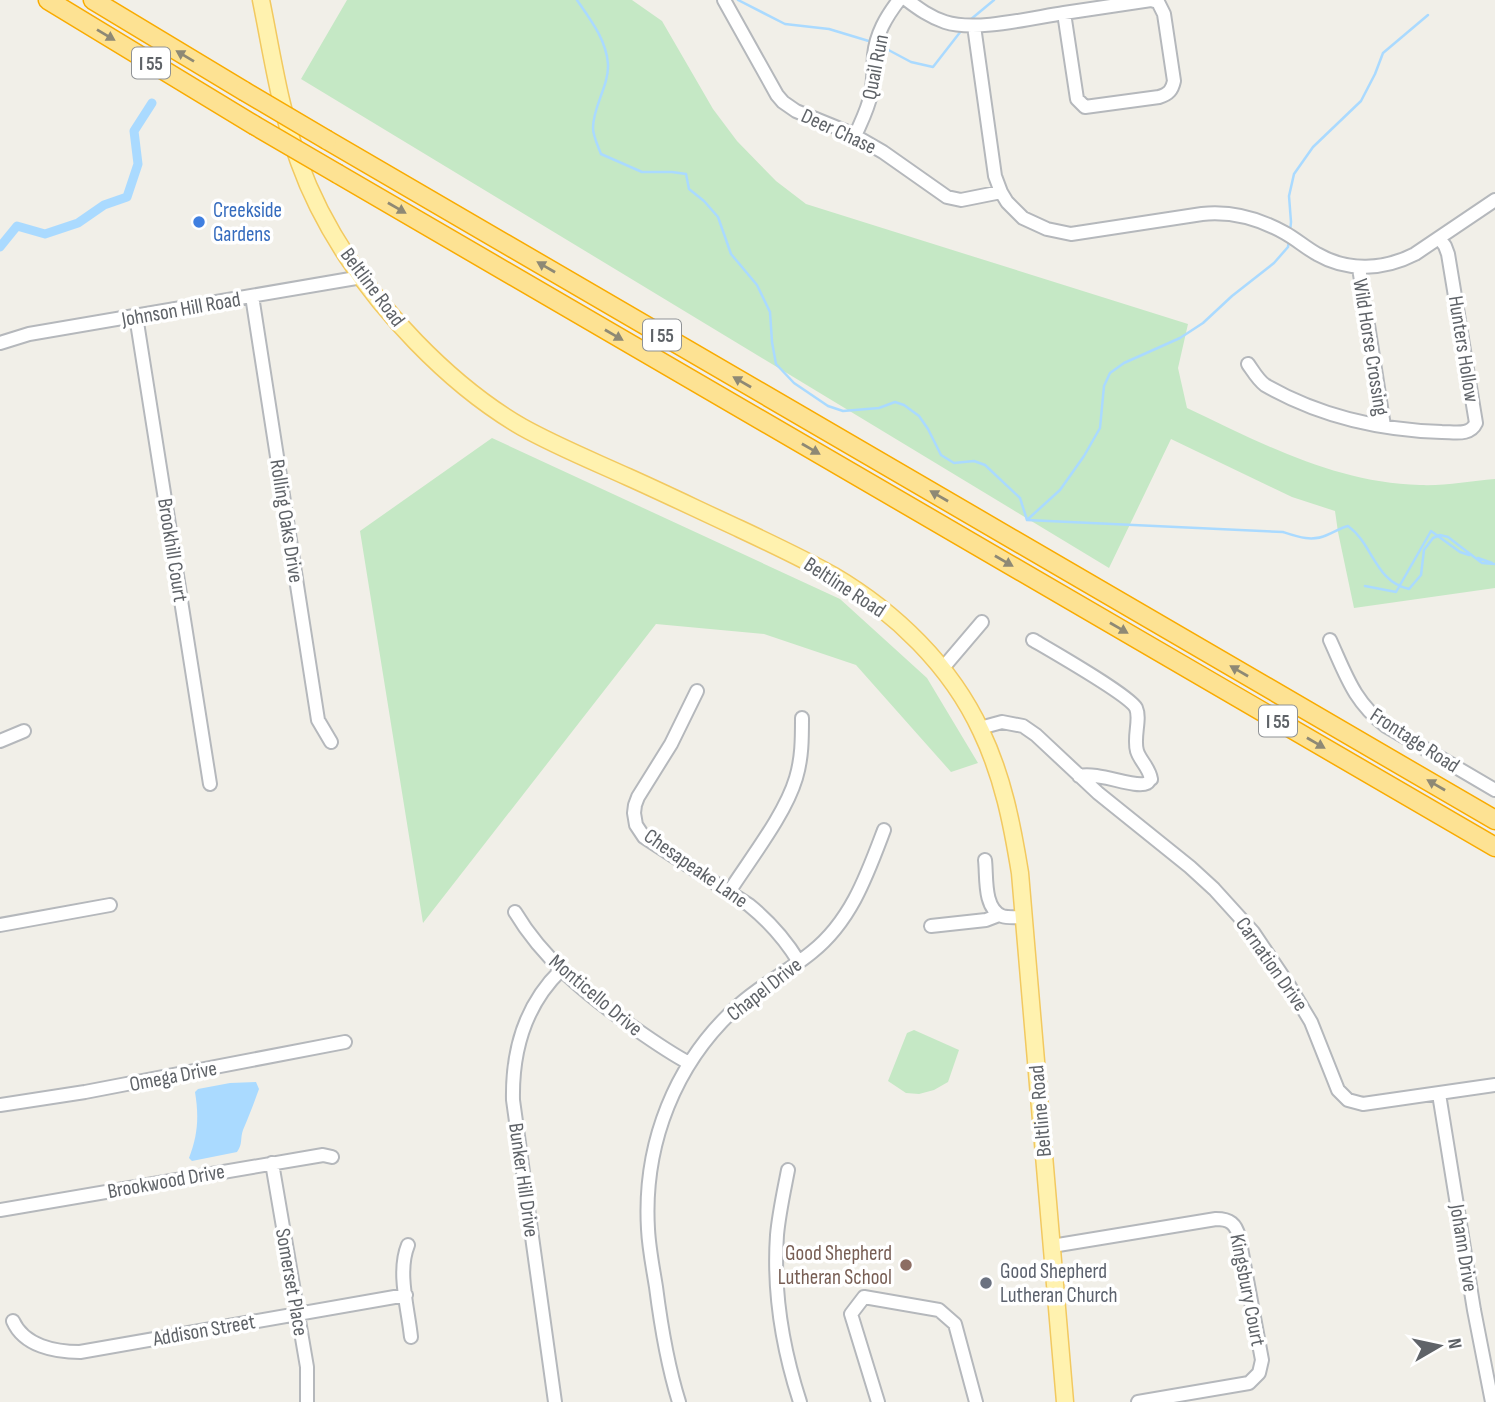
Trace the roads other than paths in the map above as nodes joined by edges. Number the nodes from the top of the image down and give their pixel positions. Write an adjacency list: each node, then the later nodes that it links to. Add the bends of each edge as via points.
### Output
1 (48, 0): 35 (highway, I 55, one-way to 35, bridge, via 254,125)
2 (93, 0): 33 (highway, I 55, one-way to 2, bridge)
3 (261, 0): 14 (main road, Beltline Road, via 282,105 299,162 320,209)
4 (724, 0): 9 (street, Deer Chase, via 783,102)
5 (899, 0): 9 (street, Quail Run, via 878,37 872,93)
6 (907, 0): 8 (street, via 934,18)
7 (1065, 13): 7 (street, via 1158,2 1164,14 1172,89 1159,97 1084,107 1077,99); 8 (street)
8 (974, 26): 10 (street)
9 (855, 136): 10 (street, Deer Chase, via 947,197 961,200)
10 (1001, 192): 13 (street, via 1023,218 1047,229 1071,234 1224,213 1265,223 1317,254)
11 (1495, 200): 12 (street)
12 (1439, 238): 13 (street, via 1401,261); 19 (street, Hunters Hollow, via 1448,254 1476,423 1461,433)
13 (1359, 268): 19 (street, Wild Horse Crossing)
14 (362, 277): 15 (street, Johnson Hill Road); 23 (main road, Beltline Road, via 418,344 502,414 836,578 906,630)
15 (252, 296): 16 (street, Johnson Hill Road); 29 (street, Rolling Oaks Drive, via 317,715)
16 (136, 316): 17 (street, Johnson Hill Road); 31 (street, Brookhill Court)
17 (0, 343)
18 (1248, 364): 19 (street, Hunters Hollow, via 1262,383 1300,402)
19 (1384, 426)
20 (982, 622): 23 (street)
21 (1032, 640): 30 (street, via 1111,688 1137,710 1135,740 1151,779 1142,784 1092,774)
22 (1331, 640): 32 (street, Frontage Road, via 1354,693 1374,717)
23 (942, 669): 26 (main road, Beltline Road)
24 (697, 691): 37 (street, Chesapeake Lane, via 638,797 634,819 644,837)
25 (802, 718): 37 (street, via 800,762 791,793)
26 (980, 728): 30 (street, Carnation Drive, via 1002,722 1023,726); 41 (main road, Beltline Road, via 1007,802)
27 (24, 731): 28 (street)
28 (0, 741)
29 (331, 742)
30 (1079, 776): 49 (street, Carnation Drive, via 1190,867 1253,932 1311,1022 1343,1096 1363,1104)
31 (210, 784)
32 (1495, 790)
33 (1495, 820)
34 (884, 830): 44 (street, Chapel Drive, via 850,909 827,938)
35 (1495, 847)
36 (985, 860): 40 (street, via 988,898)
37 (729, 892): 44 (street, Chesapeake Lane, via 764,917)
38 (110, 905): 42 (street)
39 (515, 912): 45 (street, Monticello Drive, via 527,933)
40 (999, 915): 41 (street); 43 (street)
41 (1024, 917): 56 (main road, Beltline Road)
42 (0, 925)
43 (931, 926)
44 (799, 962): 47 (street, Chapel Drive, via 738,1006)
45 (561, 970): 47 (street, Monticello Drive, via 650,1040); 62 (street, Bunker Hill Drive, via 532,1007 518,1045 513,1083)
46 (345, 1042): 50 (street, Omega Drive)
47 (689, 1063): 63 (street, Chapel Drive, via 658,1133 648,1205 663,1339)
48 (1495, 1085): 49 (street, Carnation Drive)
49 (1439, 1094): 69 (street, Johann Drive)
50 (0, 1105)
51 (332, 1157): 52 (street, Brookwood Drive)
52 (272, 1163): 54 (street, Brookwood Drive); 58 (street, Somerset Place)
53 (788, 1170): 64 (street, via 778,1231 776,1292)
54 (0, 1210)
55 (408, 1245): 57 (street, via 403,1258)
56 (1052, 1246): 67 (main road, Beltline Road); 68 (street, Kingsbury Court, via 1216,1219 1235,1225 1262,1360 1259,1373 1249,1383)
57 (406, 1295): 58 (street, Addison Street); 60 (street)
58 (298, 1313): 59 (street, Addison Street, via 77,1352 34,1343); 61 (street, Somerset Place, via 307,1367)
59 (13, 1321)
60 (411, 1337)
61 (307, 1402)
62 (555, 1402)
63 (679, 1402)
64 (800, 1402)
65 (877, 1402): 66 (street, via 851,1314 863,1297 939,1310 955,1324)
66 (976, 1402)
67 (1065, 1402)
68 (1138, 1402)
69 (1492, 1402)

